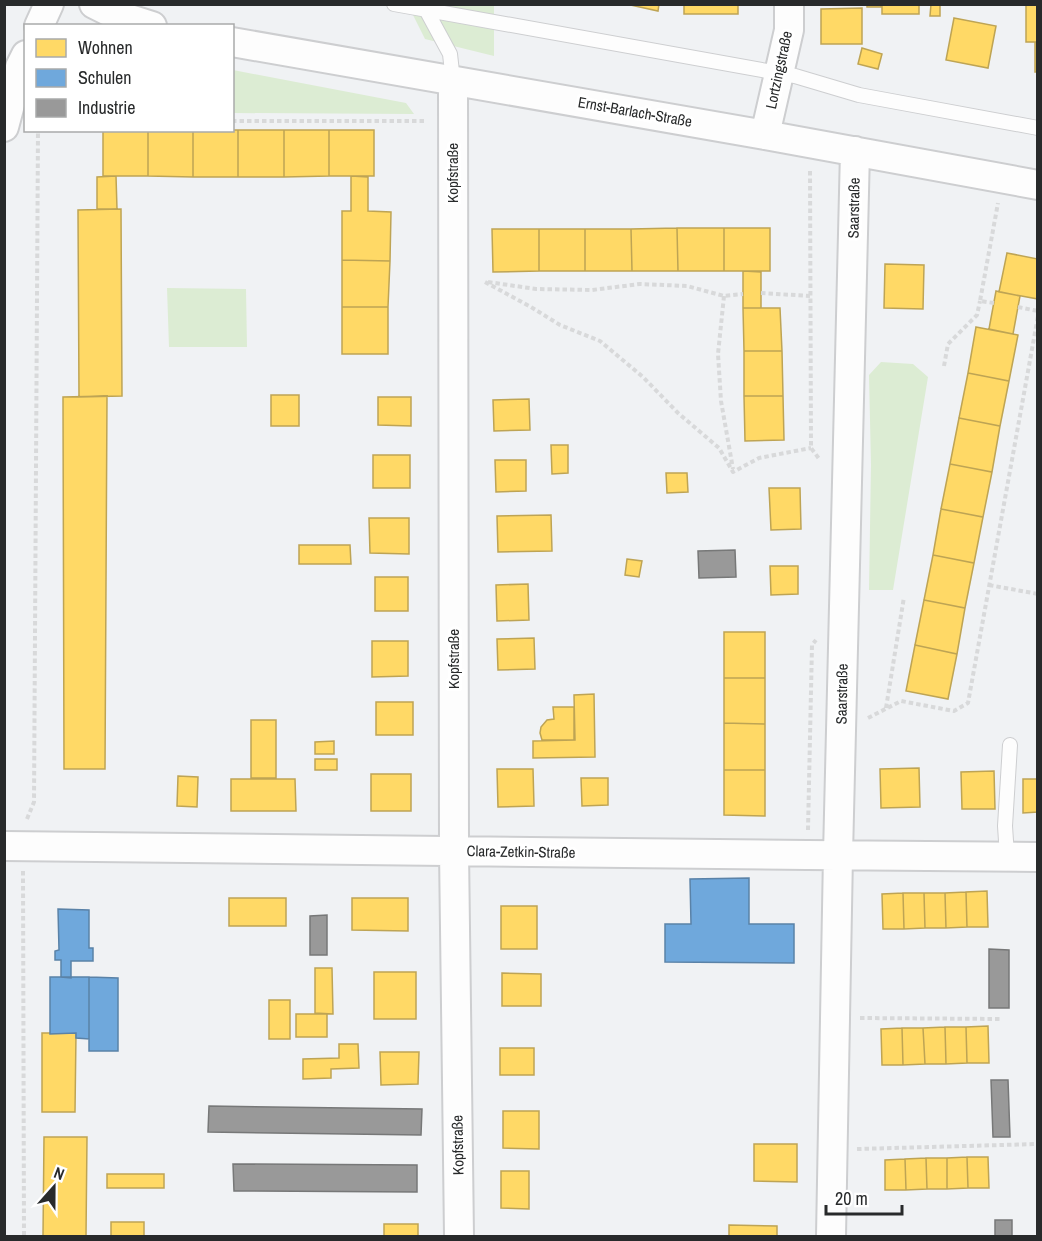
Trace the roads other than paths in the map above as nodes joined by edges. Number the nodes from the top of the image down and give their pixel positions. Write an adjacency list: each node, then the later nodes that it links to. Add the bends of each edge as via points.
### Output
1 (49, 4): 6 (street)
2 (94, 4): 7 (street)
3 (394, 4): 5 (lane)
4 (789, 4): 10 (street, Lortzingstraße, via 789,30)
5 (424, 7): 10 (lane); 11 (lane, via 450,54)
6 (40, 24)
7 (146, 24)
8 (234, 42): 11 (street, Ernst-Barlach-Straße)
9 (24, 59): 12 (street)
10 (779, 74): 13 (lane, via 859,95); 14 (street, Lortzingstraße)
11 (453, 81): 14 (street, Ernst-Barlach-Straße); 19 (street, Kopfstraße)
12 (4, 127)
13 (1038, 128)
14 (765, 135): 15 (street, Ernst-Barlach-Straße)
15 (855, 151): 16 (street, Ernst-Barlach-Straße); 20 (street, Saarstraße)
16 (1038, 185)
17 (1010, 745): 21 (lane)
18 (14, 846): 19 (street, Clara-Zetkin-Straße)
19 (454, 851): 20 (street, Clara-Zetkin-Straße); 23 (street, Kopfstraße)
20 (838, 855): 21 (street, Clara-Zetkin-Straße); 24 (street, Saarstraße)
21 (1007, 856): 22 (street, Clara-Zetkin-Straße)
22 (1038, 856)
23 (459, 1236)
24 (831, 1236)

